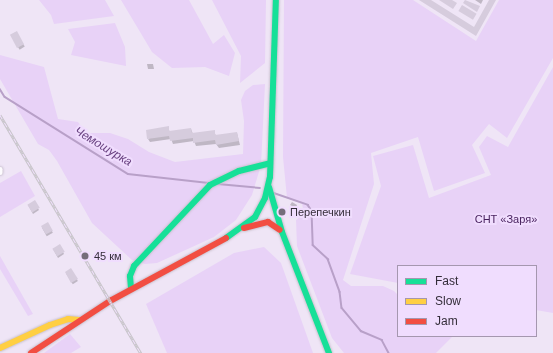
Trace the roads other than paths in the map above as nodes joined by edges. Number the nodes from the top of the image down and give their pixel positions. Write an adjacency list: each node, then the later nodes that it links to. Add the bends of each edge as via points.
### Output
1 (276, 0): 2 (main road)
2 (270, 162): 5 (main road); 8 (main road, via 210,185 134,266 130,276)
3 (0, 169): 4 (street)
4 (0, 172)
5 (269, 187): 6 (main road, via 261,208); 7 (main road)
6 (244, 228): 7 (main road, via 268,222); 8 (main road)
7 (282, 232): 12 (main road)
8 (131, 288): 9 (main road)
9 (79, 320): 10 (main road, via 68,319 50,325); 11 (main road)
10 (0, 348)
11 (31, 353)
12 (329, 353)

